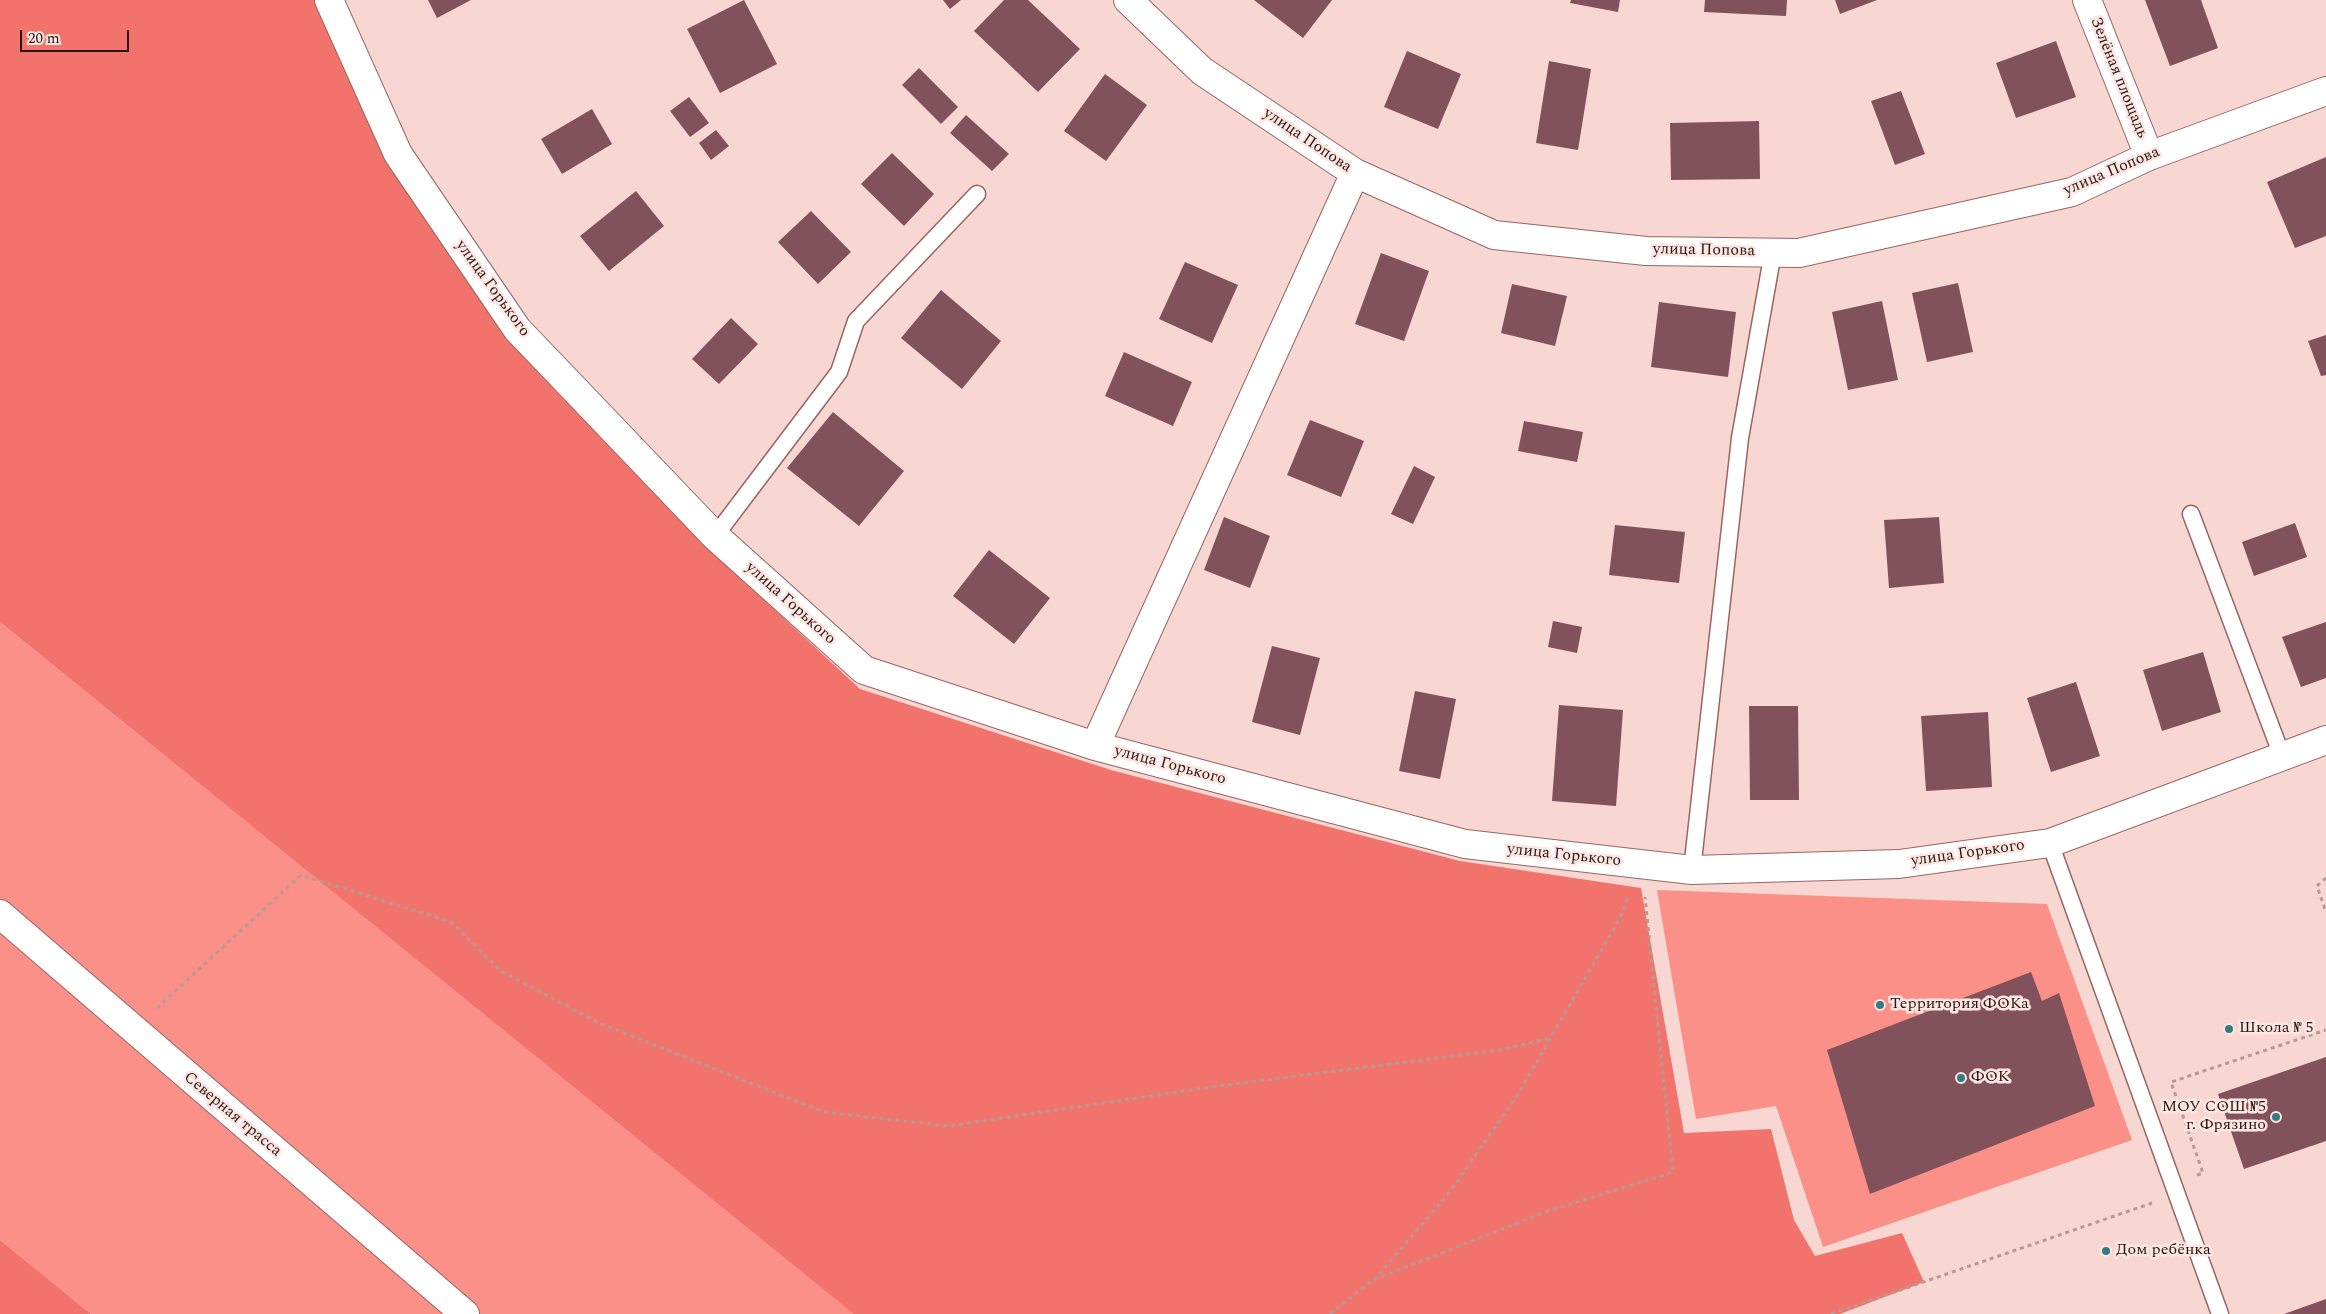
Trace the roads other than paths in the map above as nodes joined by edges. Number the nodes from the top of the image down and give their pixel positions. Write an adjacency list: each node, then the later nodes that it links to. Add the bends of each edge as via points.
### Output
1 (329, 0): 10 (street, улица Горького, via 398,154 517,328)
2 (1128, 0): 6 (street, улица Попова, via 1202,70)
3 (2087, 0): 5 (street, Зелёная площадь)
4 (2326, 91): 5 (street, улица Попова)
5 (2149, 156): 8 (street, улица Попова, via 2072,192 1799,253)
6 (1355, 172): 8 (street, улица Попова, via 1494,235 1646,251); 12 (street)
7 (978, 194): 10 (lane, via 856,321 838,372)
8 (1773, 252): 15 (lane, via 1740,438)
9 (2191, 514): 13 (lane)
10 (715, 536): 12 (street, улица Горького, via 864,670)
11 (2326, 740): 13 (street, улица Горького)
12 (1095, 746): 15 (street, улица Горького, via 1465,844)
13 (2282, 756): 14 (street, улица Горького)
14 (2050, 843): 15 (street, улица Горького, via 1899,864); 18 (lane)
15 (1692, 870)
16 (0, 914): 17 (street, Северная трасса)
17 (465, 1314)
18 (2220, 1314)

